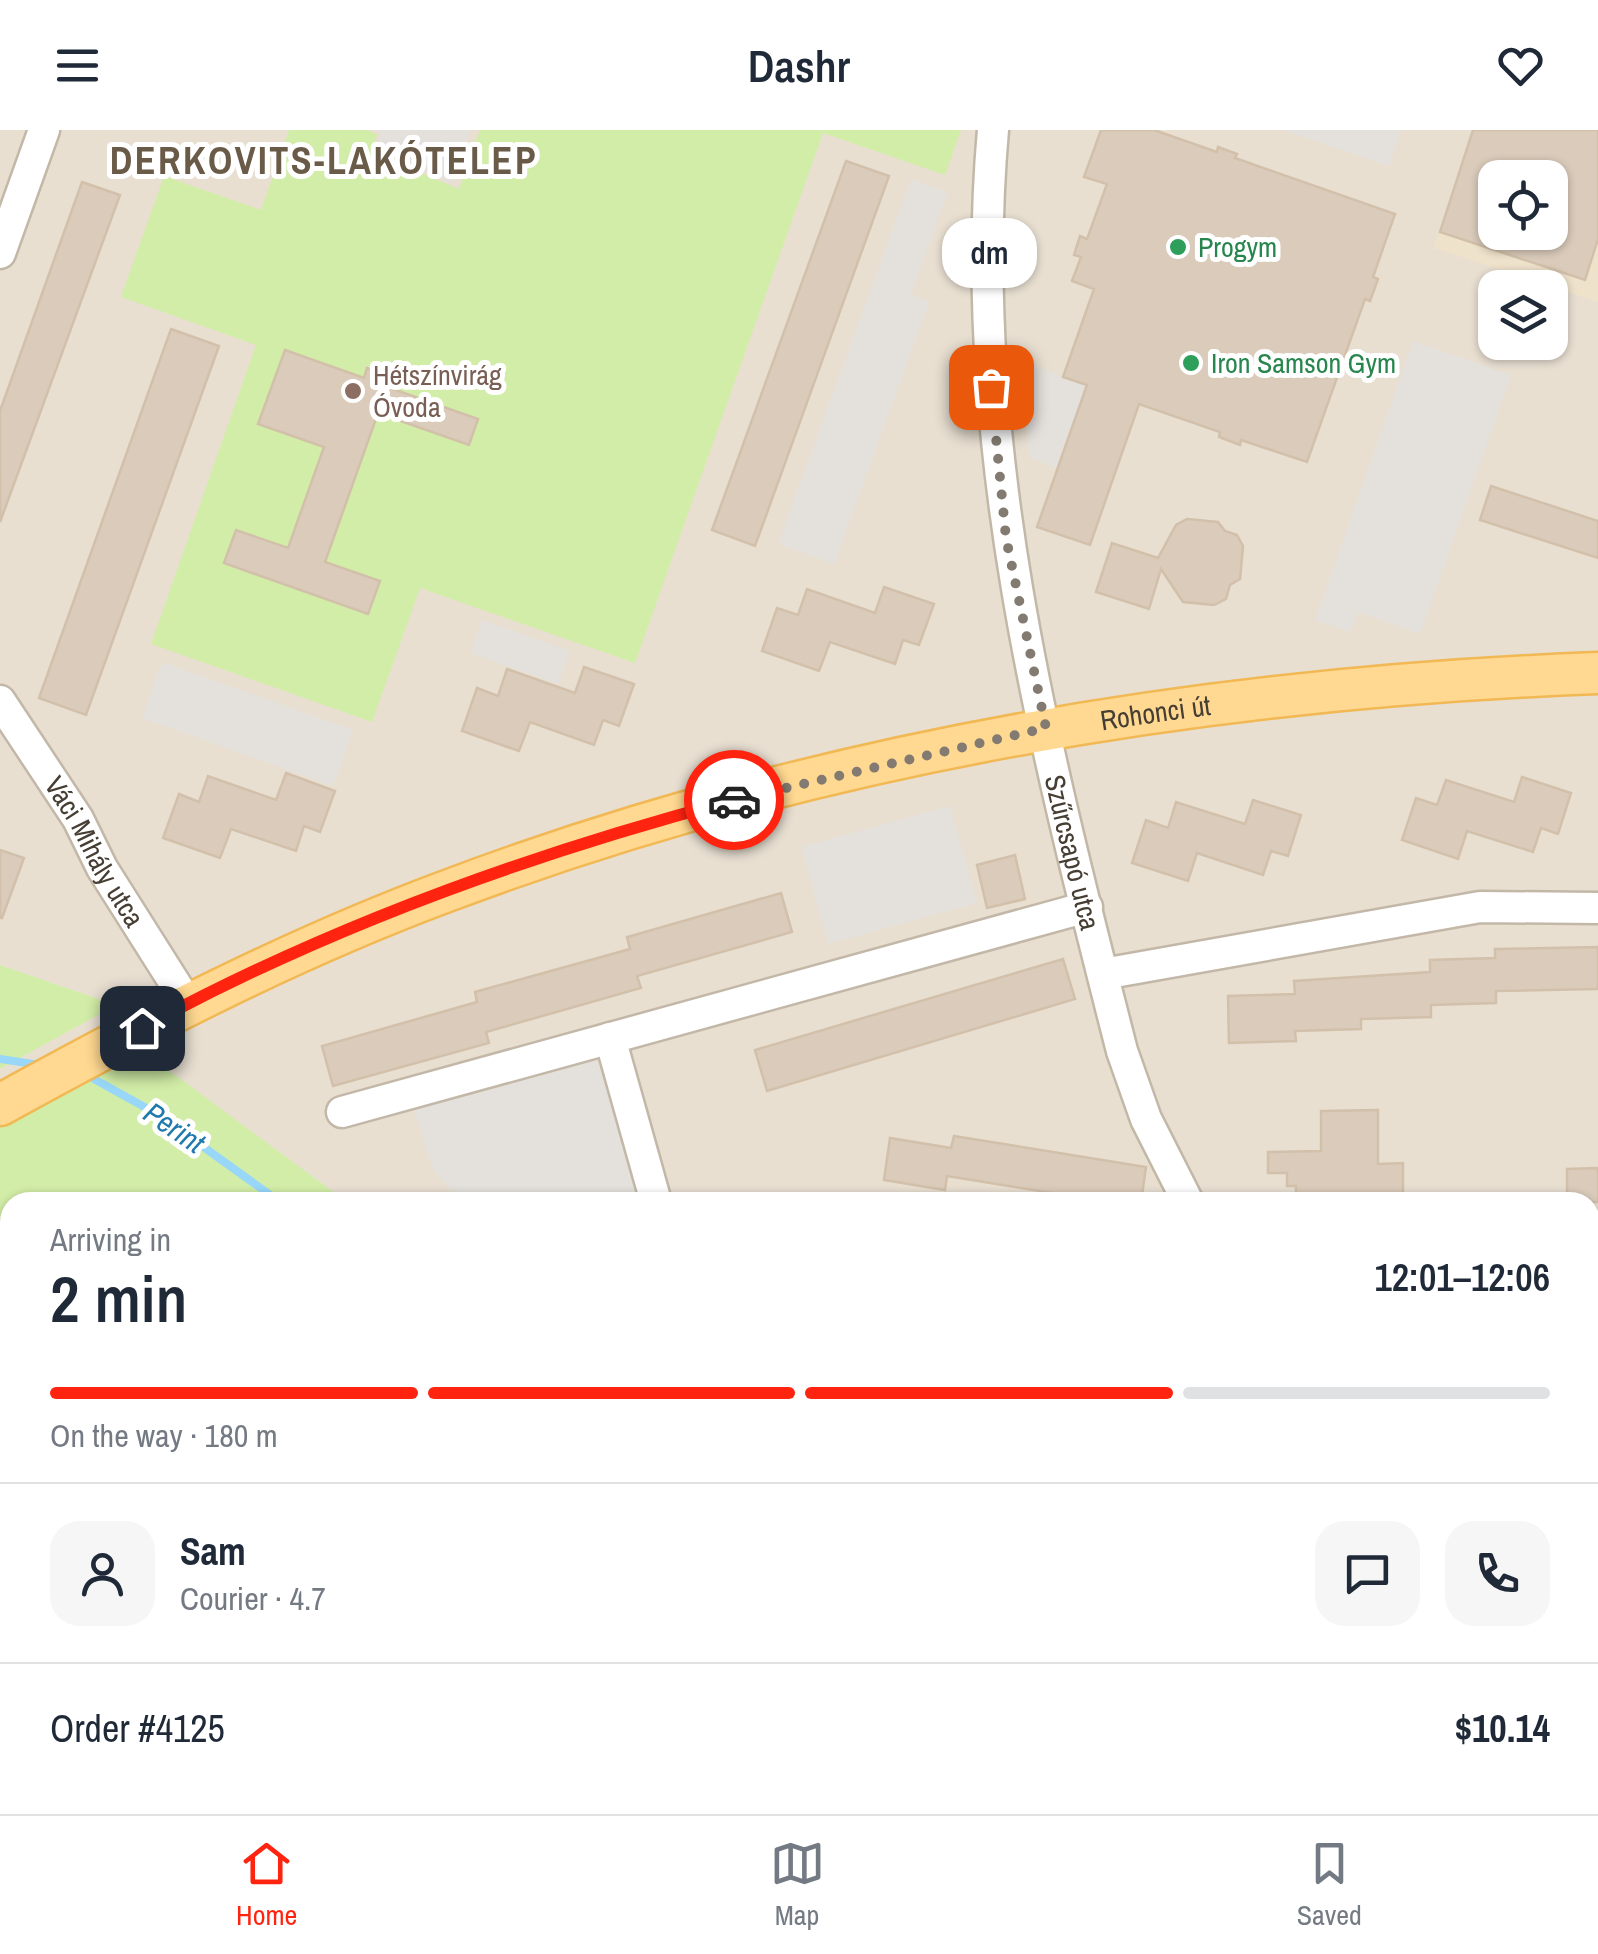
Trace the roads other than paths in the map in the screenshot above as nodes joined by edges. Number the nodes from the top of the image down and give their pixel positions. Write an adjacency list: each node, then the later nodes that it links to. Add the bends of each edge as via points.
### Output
1 (44, 130): 3 (street)
2 (994, 130): 6 (street, Szűrcsapó utca, via 987,282 996,452 1006,538)
3 (0, 253)
4 (1598, 673): 6 (main road, Rohonci út, via 1413,682)
5 (0, 702): 10 (street, Váci Mihály utca)
6 (1046, 728): 7 (street, Szűrcsapó utca); 10 (main road, Rohonci út, via 839,773 568,849 429,898)
7 (1088, 907): 9 (street, Szűrcsapó utca); 11 (street)
8 (1598, 908): 9 (street, via 1480,907)
9 (1103, 974): 15 (street, Szűrcsapó utca, via 1146,1119)
10 (188, 1004): 12 (main road, Rohonci út)
11 (610, 1038): 13 (street); 14 (street)
12 (0, 1105)
13 (342, 1112)
14 (653, 1192)
15 (1183, 1192)

